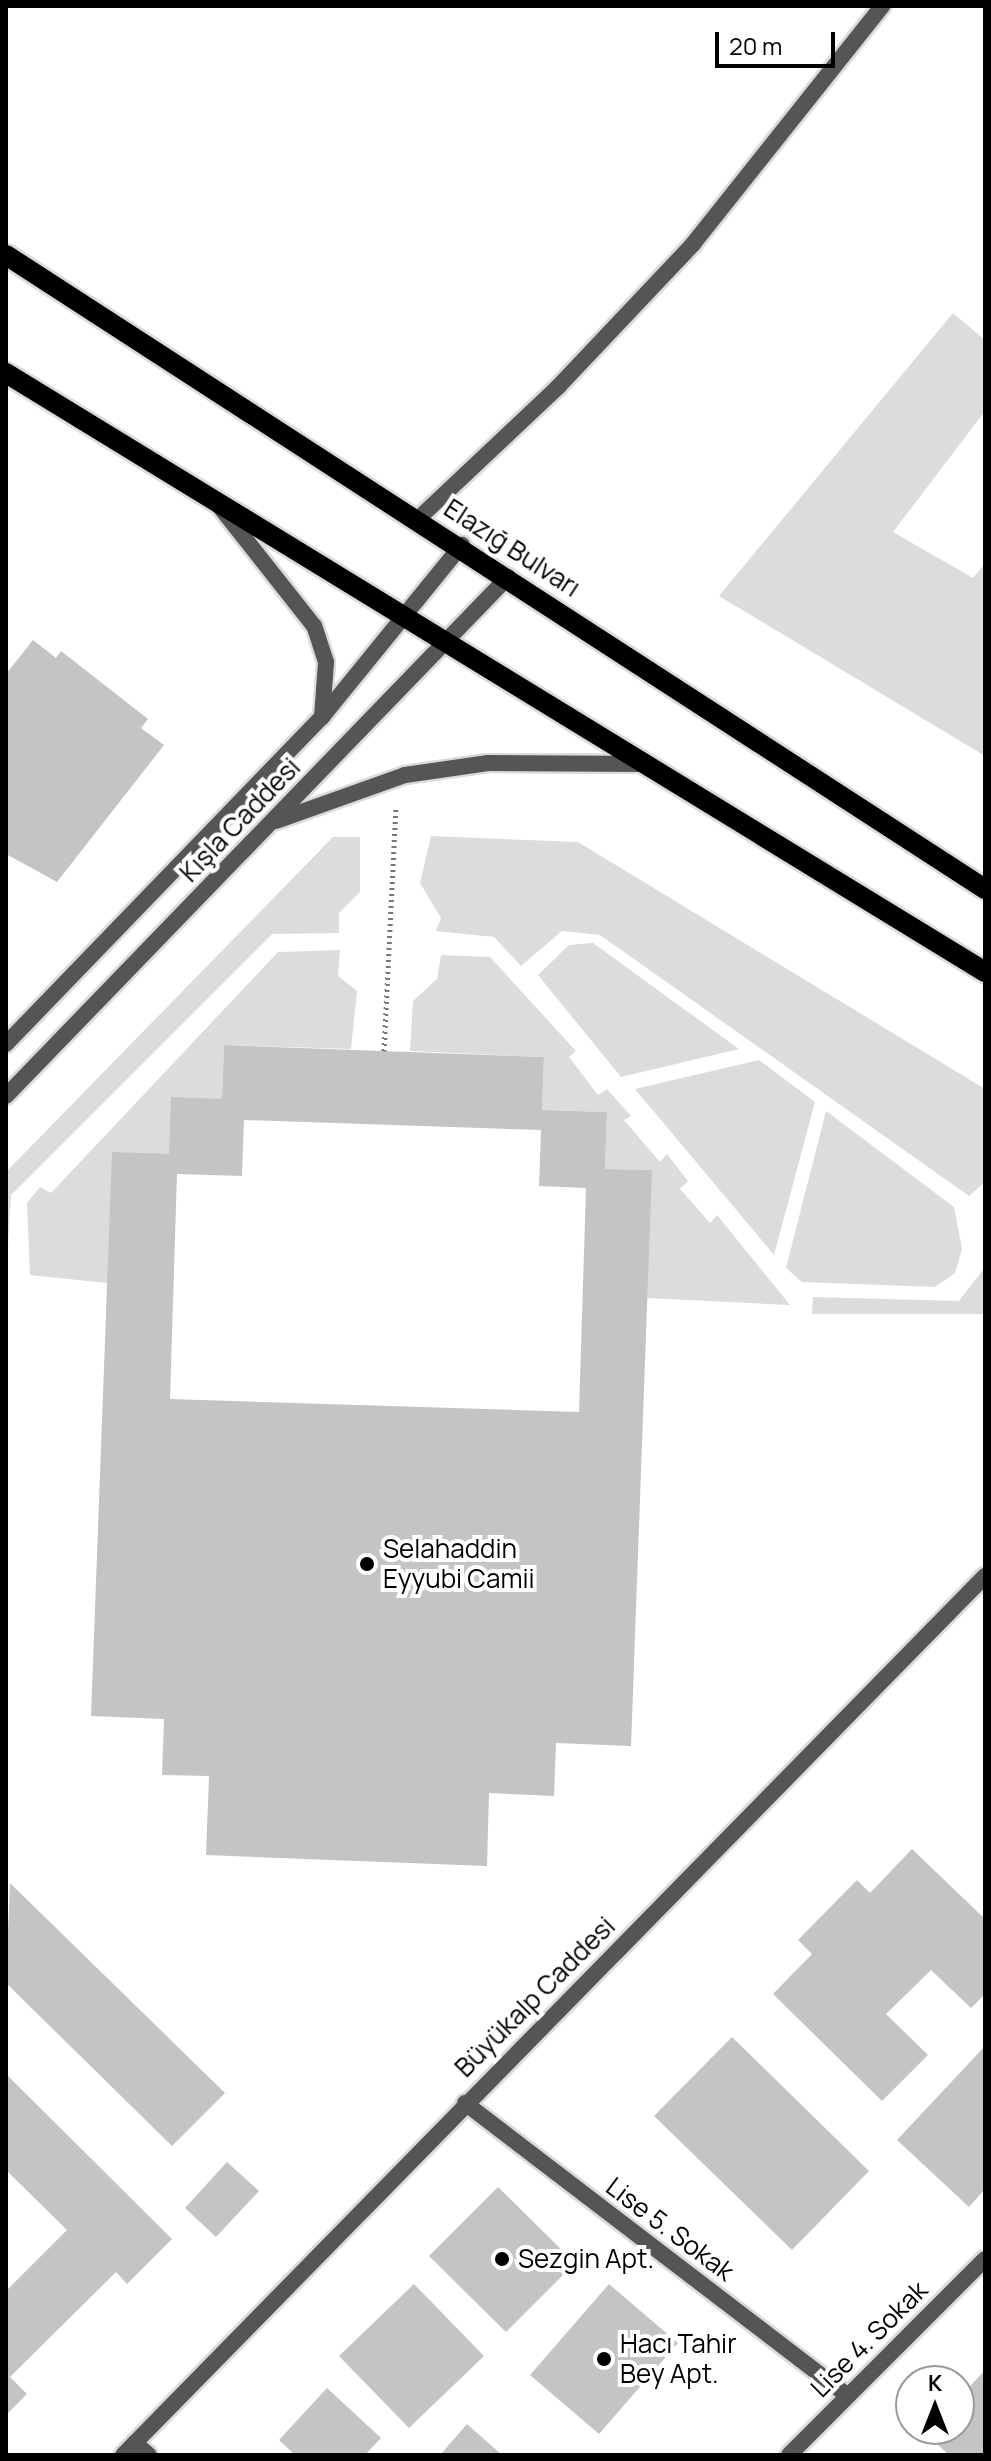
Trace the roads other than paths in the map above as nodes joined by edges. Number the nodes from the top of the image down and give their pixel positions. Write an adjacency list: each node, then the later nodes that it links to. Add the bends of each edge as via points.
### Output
1 (882, 6): 5 (street, via 693,244 558,387)
2 (6, 255): 5 (main road, Elazığ Bulvarı)
3 (6, 373): 4 (main road)
4 (216, 502): 8 (main road); 10 (street, via 314,626 326,662)
5 (419, 518): 6 (main road, Elazığ Bulvarı)
6 (462, 545): 7 (main road, Elazığ Bulvarı); 8 (street)
7 (508, 577): 9 (street, Kışla Caddesi); 13 (main road, Elazığ Bulvarı)
8 (400, 618): 9 (main road); 10 (street)
9 (444, 644): 11 (main road); 12 (street, Kışla Caddesi)
10 (322, 717): 15 (street)
11 (641, 764): 12 (street, via 488,763 419,773); 14 (main road)
12 (270, 823): 16 (street, Kışla Caddesi)
13 (985, 889)
14 (985, 972)
15 (6, 1044)
16 (6, 1096)
17 (985, 1576): 18 (street, Büyükalp Caddesi)
18 (465, 2103): 20 (street, Lise 5. Sokak); 21 (street, Büyükalp Caddesi)
19 (985, 2259): 20 (street, Lise 4. Sokak)
20 (846, 2394): 23 (street, Lise 4. Sokak)
21 (129, 2449): 22 (street)
22 (149, 2455)
23 (789, 2455)

